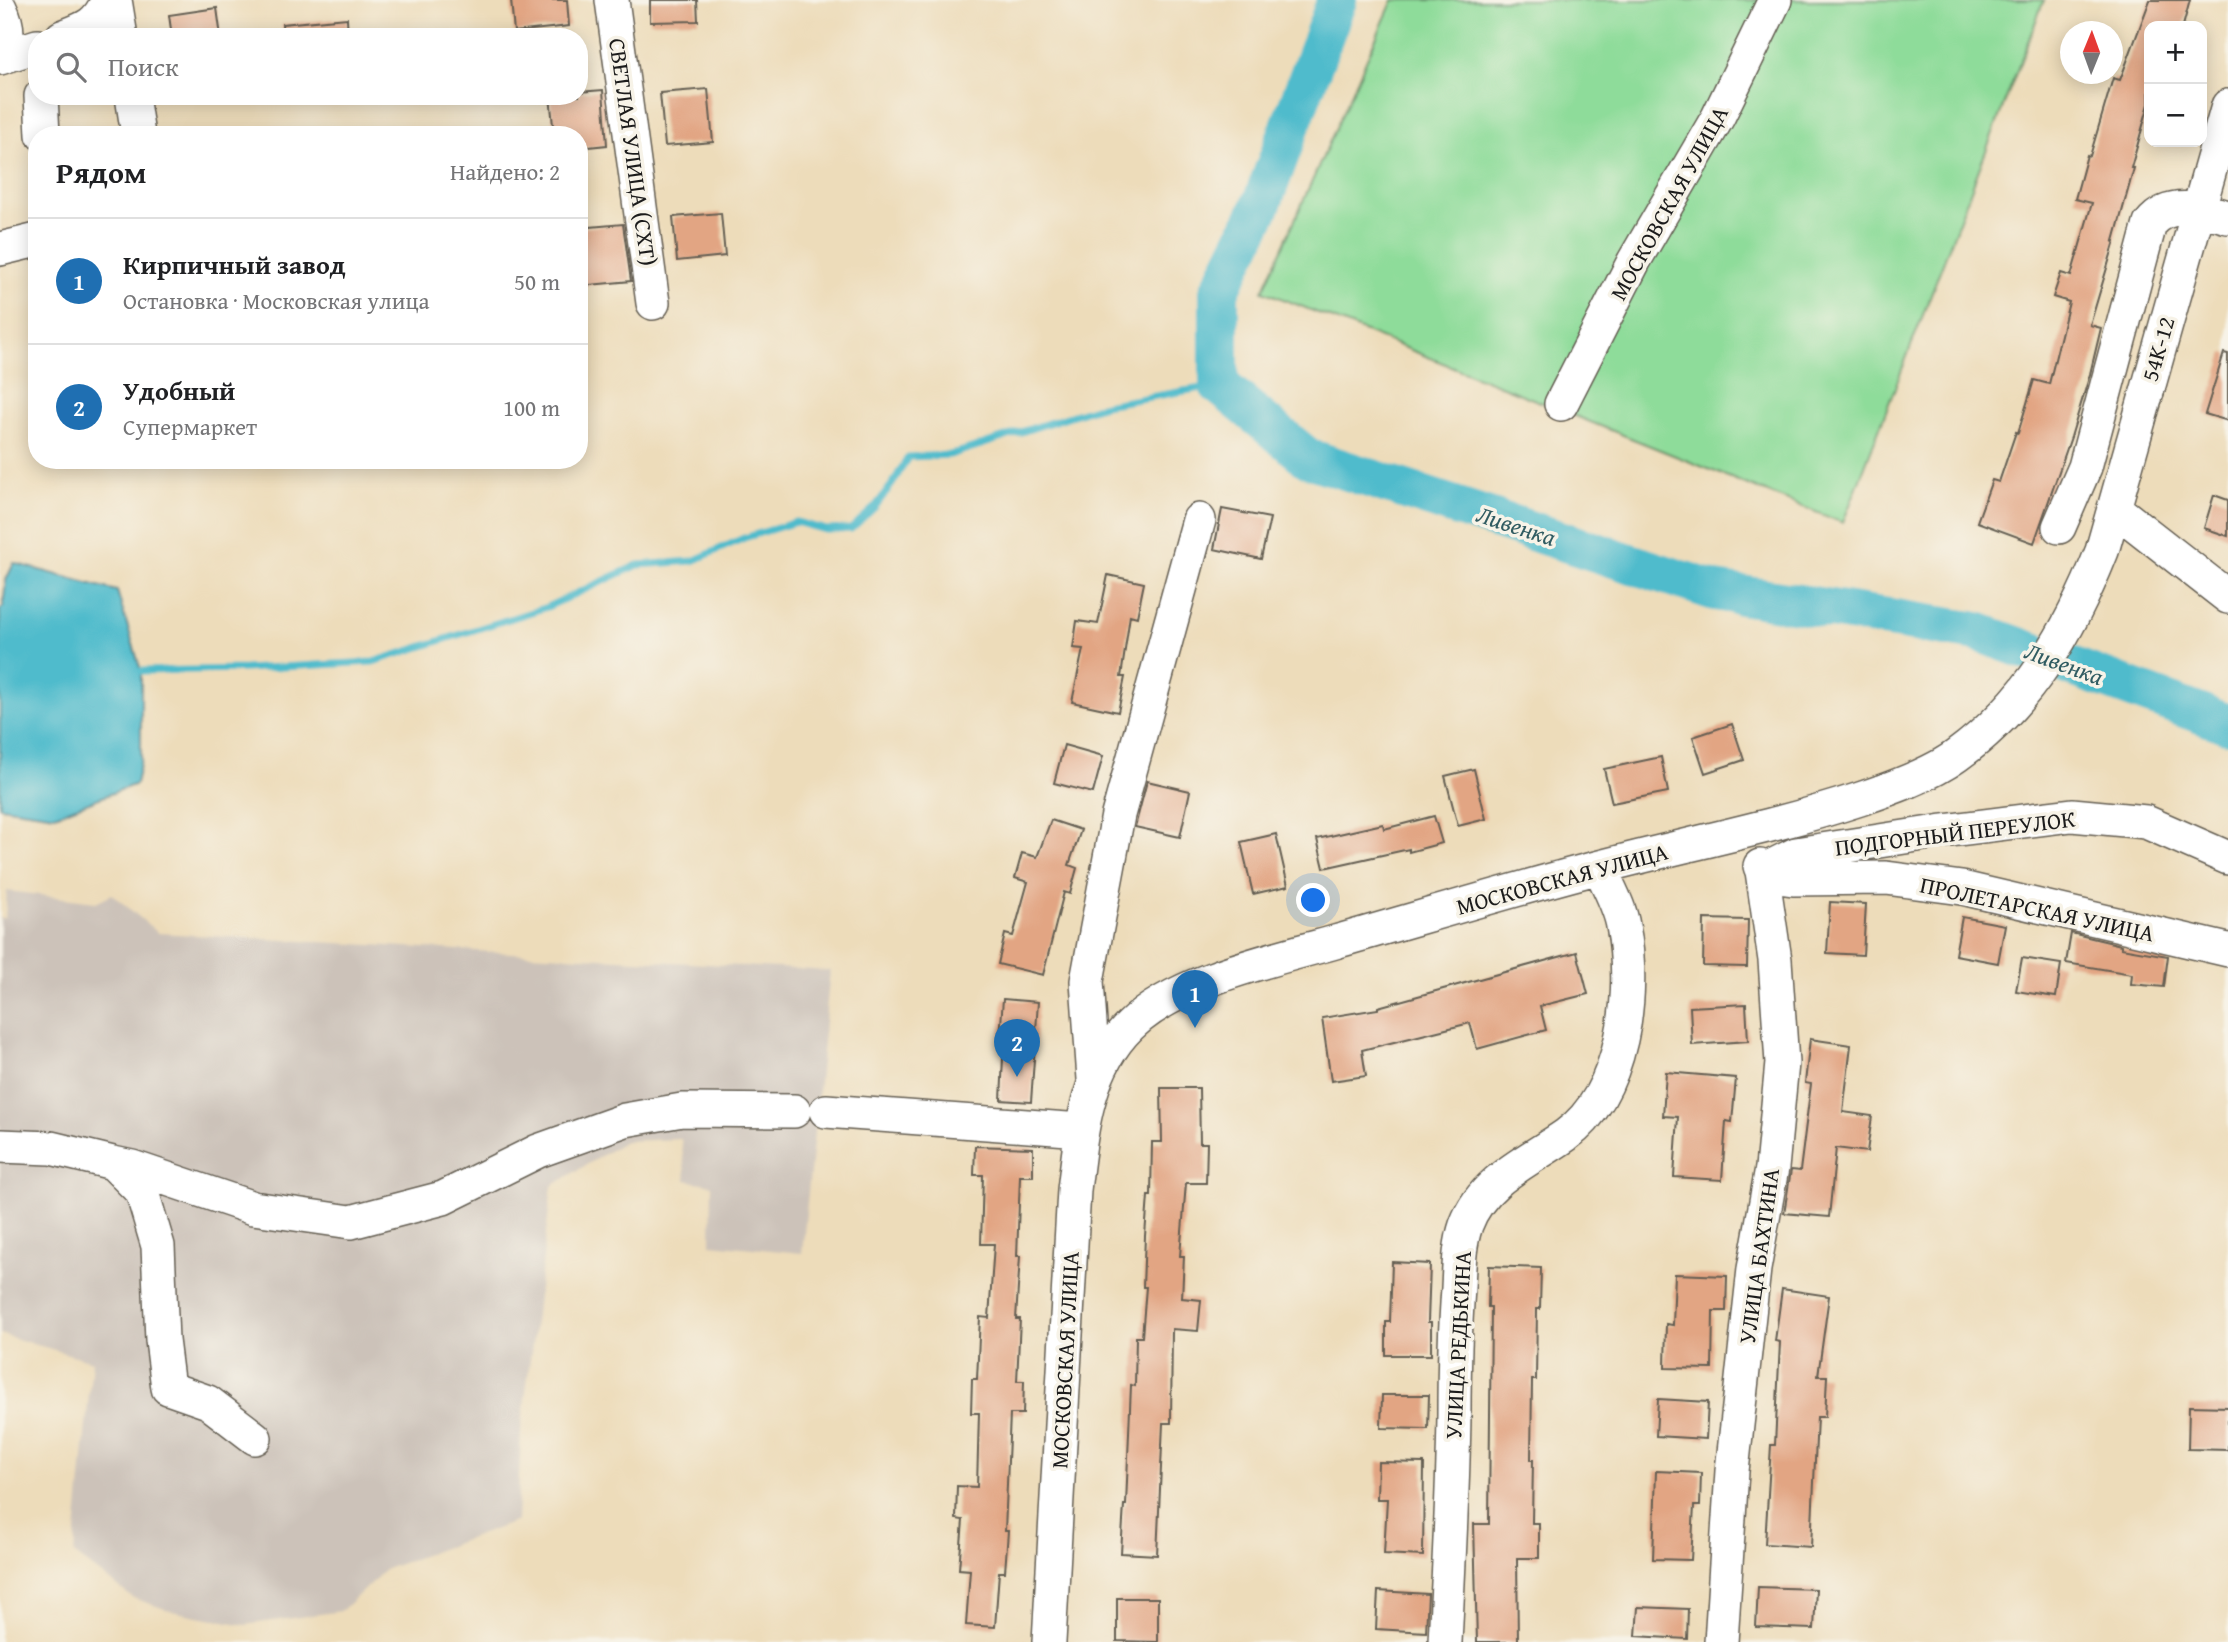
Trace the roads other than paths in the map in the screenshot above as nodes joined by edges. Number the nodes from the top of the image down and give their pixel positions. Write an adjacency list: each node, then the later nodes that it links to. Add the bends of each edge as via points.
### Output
1 (108, 0): 6 (street)
2 (115, 0): 7 (street)
3 (612, 0): 17 (street, СВЕТЛАЯ УЛИЦА (СХТ))
4 (1775, 0): 18 (street, МОСКОВСКАЯ УЛИЦА, via 1718,117 1634,261)
5 (0, 8): 8 (street, via 8,34 6,44)
6 (87, 28)
7 (120, 28)
8 (19, 56)
9 (41, 105): 12 (street)
10 (133, 105): 13 (street)
11 (2228, 106): 14 (street, 54K-12)
12 (43, 126)
13 (137, 126)
14 (2213, 213): 19 (street, 54K-12); 21 (street, via 2178,209 2150,224 2085,467)
15 (28, 242): 16 (street)
16 (0, 249)
17 (653, 303)
18 (1561, 404)
19 (2114, 508): 22 (street); 23 (street, 54K-12, via 2085,592)
20 (1199, 520): 29 (street, МОСКОВСКАЯ УЛИЦА, via 1118,815 1087,981)
21 (2059, 527)
22 (2228, 597)
23 (2034, 680): 24 (street, МОСКОВСКАЯ УЛИЦА, via 2003,716 1952,759 1894,787)
24 (1748, 832): 26 (street, МОСКОВСКАЯ УЛИЦА); 27 (street)
25 (2228, 858): 27 (street, ПОДГОРНЫЙ ПЕРЕУЛОК, via 2146,822 2072,815 1796,854)
26 (1600, 867): 29 (street, МОСКОВСКАЯ УЛИЦА, via 1251,966 1185,990 1129,1026); 35 (street, УЛИЦА РЕДЬКИНА, via 1623,924 1627,963 1628,998 1612,1069 1589,1114 1499,1179 1476,1204 1466,1226 1455,1334)
27 (1762, 871): 28 (street, ПРОЛЕТАРСКАЯ УЛИЦА, via 1793,879 1886,878 1962,888); 36 (street, УЛИЦА БАХТИНА, via 1775,960 1782,1063 1732,1471)
28 (2228, 950)
29 (1094, 1079): 30 (street, МОСКОВСКАЯ УЛИЦА)
30 (1081, 1130): 32 (street, via 810,1111 682,1110 625,1120 538,1151 443,1198 351,1222 253,1208); 34 (street, МОСКОВСКАЯ УЛИЦА)
31 (0, 1146): 32 (street, via 51,1148)
32 (113, 1163): 33 (street, via 142,1192 158,1246 168,1388 208,1402)
33 (255, 1438)
34 (1049, 1642)
35 (1445, 1642)
36 (1721, 1642)

